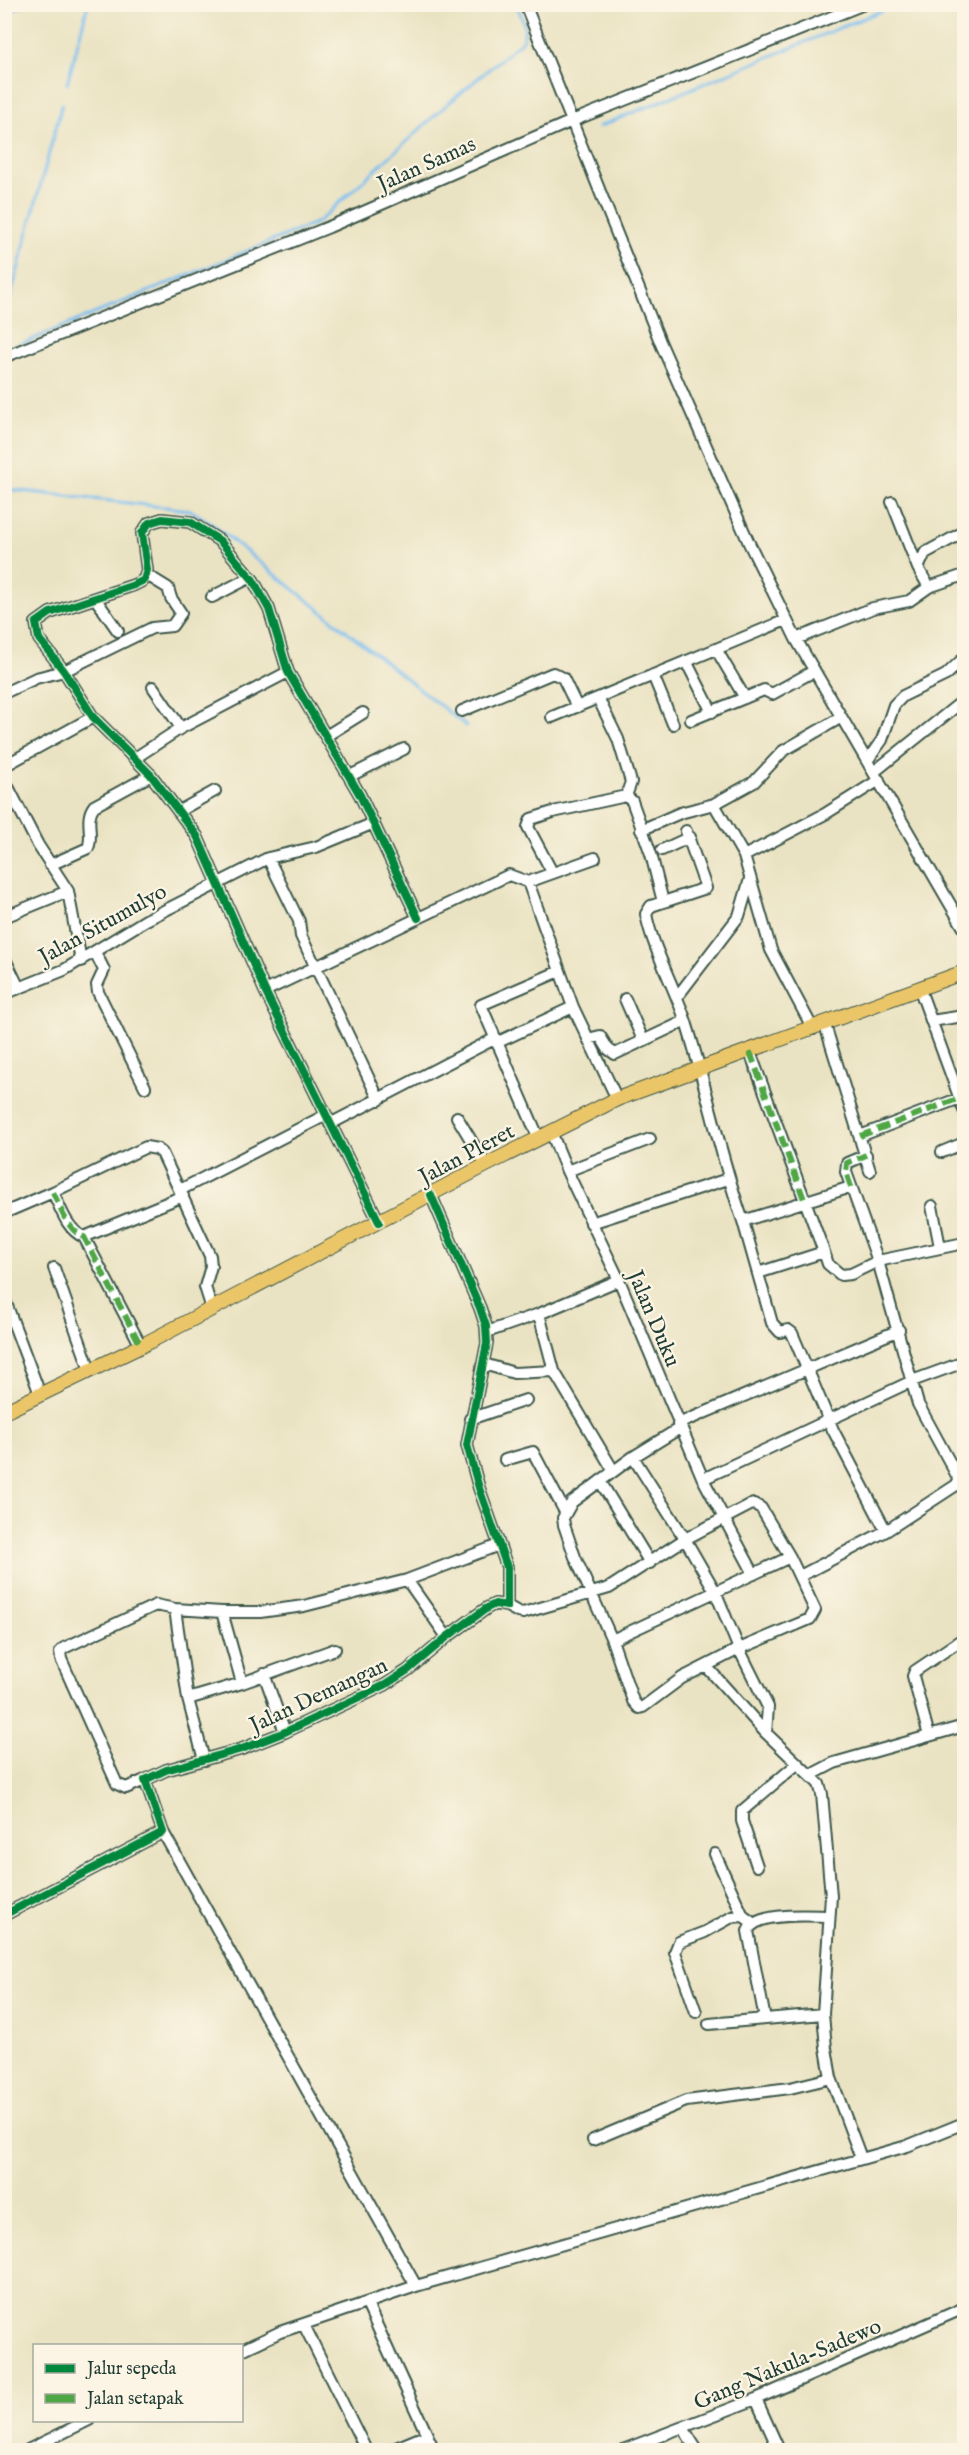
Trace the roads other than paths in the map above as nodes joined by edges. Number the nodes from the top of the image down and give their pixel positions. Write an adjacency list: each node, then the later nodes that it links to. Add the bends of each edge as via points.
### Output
1 (525, 4): 3 (street)
2 (864, 4): 3 (street, Jalan Samas)
3 (572, 121): 4 (street, Jalan Samas, via 329,227); 14 (street, via 661,344)
4 (4, 357)
5 (892, 502): 7 (street)
6 (964, 531): 7 (street, via 925,553)
7 (918, 568): 11 (street)
8 (147, 575): 10 (street, via 144,527 162,519 178,519 196,525 220,541); 13 (street, via 140,583); 20 (street, via 169,591 182,614 175,623 171,627 152,628)
9 (964, 575): 11 (street)
10 (251, 577): 12 (street); 22 (street, via 269,609)
11 (929, 587): 16 (street, via 909,601 873,608)
12 (212, 597)
13 (95, 598): 15 (street); 20 (street, via 50,613 36,623 39,639)
14 (786, 620): 16 (street); 17 (street)
15 (118, 631)
16 (796, 639): 21 (street)
17 (716, 649): 19 (street); 27 (street)
18 (964, 658): 42 (street, via 946,675 903,696 894,705 882,740)
19 (687, 661): 23 (street); 31 (street)
20 (64, 671): 25 (street, via 36,678); 33 (street)
21 (814, 671): 27 (street, via 772,694 764,690); 35 (street)
22 (288, 672): 38 (street); 39 (street)
23 (653, 675): 26 (street); 37 (street)
24 (153, 687): 38 (street)
25 (4, 693)
26 (598, 698): 29 (street); 49 (street, via 618,739 631,782)
27 (745, 699): 31 (street)
28 (964, 700): 46 (street)
29 (577, 707): 30 (street, via 564,678 553,673); 34 (street)
30 (462, 711)
31 (712, 712): 36 (street)
32 (363, 713): 39 (street)
33 (93, 717): 41 (street); 43 (street)
34 (552, 717)
35 (840, 718): 42 (street); 50 (street, via 783,751 754,782)
36 (691, 720)
37 (674, 724)
38 (181, 728): 41 (street)
39 (326, 736): 45 (street)
40 (404, 749): 45 (street)
41 (135, 758): 44 (street)
42 (867, 761): 46 (street)
43 (4, 766)
44 (152, 775): 51 (street); 58 (street, via 94,806 89,814 88,848)
45 (350, 776): 52 (street)
46 (877, 776): 55 (street, via 825,814); 67 (street)
47 (4, 779): 58 (street)
48 (215, 791): 51 (street)
49 (626, 796): 53 (street, via 632,801); 59 (street, via 531,819 528,827)
50 (714, 804): 53 (street); 55 (street)
51 (179, 811): 62 (street, via 197,836)
52 (374, 823): 56 (street, Jalan Situmulyo, via 316,848); 66 (street)
53 (641, 830): 64 (street)
54 (662, 850): 64 (street, via 688,834 706,888)
55 (744, 856): 60 (street)
56 (268, 858): 62 (street, Jalan Situmulyo); 71 (street)
57 (595, 858): 59 (street)
58 (50, 865): 63 (street)
59 (552, 872): 61 (street)
60 (751, 875): 78 (street, via 740,916); 84 (street, via 774,958)
61 (528, 882): 66 (street, via 509,875); 72 (street)
62 (218, 883): 68 (street, Jalan Situmulyo); 76 (street)
63 (68, 891): 65 (street); 70 (street)
64 (663, 902): 78 (street, via 650,906 646,914)
65 (4, 917)
66 (418, 918): 71 (street)
67 (964, 928)
68 (95, 952): 70 (street, Jalan Situmulyo); 90 (street, via 104,970 98,992)
69 (4, 957): 74 (street)
70 (81, 961): 74 (street, Jalan Situmulyo)
71 (316, 967): 76 (street); 93 (street)
72 (560, 972): 80 (street); 87 (street, Jalan Duku, via 481,1005)
73 (964, 972): 75 (main road, Jalan Pleret)
74 (19, 988): 77 (street, Jalan Situmulyo)
75 (920, 990): 82 (street); 84 (main road, Jalan Pleret)
76 (265, 991): 96 (street)
77 (4, 994)
78 (677, 997): 83 (street)
79 (625, 999): 86 (street)
80 (573, 1007): 85 (street); 87 (street)
81 (964, 1016): 82 (street)
82 (931, 1020): 91 (street)
83 (686, 1021): 86 (street); 89 (street)
84 (819, 1027): 88 (main road, Jalan Pleret); 98 (street)
85 (588, 1039): 86 (street, via 600,1036 615,1054); 92 (street)
86 (643, 1040)
87 (495, 1041): 93 (street); 97 (street, Jalan Duku)
88 (750, 1052): 89 (main road, Jalan Pleret); 111 (street)
89 (701, 1070): 92 (main road, Jalan Pleret); 106 (street)
90 (145, 1087)
91 (960, 1098): 94 (street); 98 (street)
92 (617, 1099): 97 (main road, Jalan Pleret)
93 (379, 1100): 96 (street)
94 (964, 1110)
95 (457, 1117): 103 (street)
96 (328, 1120): 109 (street); 115 (street)
97 (545, 1135): 103 (main road, Jalan Pleret); 104 (street, Jalan Duku)
98 (860, 1136): 102 (street)
99 (651, 1139): 104 (street)
100 (964, 1143): 101 (street)
101 (942, 1152)
102 (866, 1155): 105 (street); 107 (street, via 848,1163 846,1172)
103 (486, 1165): 110 (main road, Jalan Pleret)
104 (567, 1171): 116 (street, Jalan Duku)
105 (870, 1171)
106 (728, 1179): 114 (street); 116 (street)
107 (851, 1187): 111 (street); 121 (street)
108 (53, 1192): 109 (street, via 152,1147 162,1154); 113 (street); 117 (street, via 71,1228)
109 (182, 1193): 117 (street); 126 (street, via 210,1256 205,1287)
110 (431, 1195): 115 (main road, Jalan Pleret); 129 (street)
111 (805, 1202): 114 (street); 120 (street)
112 (932, 1206): 119 (street)
113 (4, 1213)
114 (743, 1221): 123 (street)
115 (379, 1222): 126 (main road, Jalan Pleret)
116 (591, 1223): 124 (street, Jalan Duku)
117 (84, 1237): 130 (street)
118 (964, 1243): 119 (street)
119 (940, 1247): 121 (street)
120 (824, 1252): 121 (street, via 828,1264 841,1275); 123 (street)
121 (878, 1261): 128 (street)
122 (54, 1268): 134 (street)
123 (758, 1274): 133 (street, via 772,1323 780,1332 792,1333)
124 (619, 1280): 127 (street); 142 (street, Jalan Duku)
125 (4, 1298): 137 (street)
126 (212, 1310): 130 (main road, Jalan Pleret)
127 (539, 1314): 129 (street); 135 (street)
128 (899, 1330): 133 (street); 136 (street)
129 (487, 1332): 132 (street)
130 (141, 1346): 134 (main road, Jalan Pleret)
131 (964, 1362): 136 (street)
132 (484, 1364): 135 (street, via 514,1372); 140 (street)
133 (807, 1368): 141 (street); 142 (street)
134 (90, 1370): 137 (main road, Jalan Pleret)
135 (554, 1371): 145 (street)
136 (912, 1381): 141 (street); 148 (street, via 918,1404)
137 (40, 1394): 139 (main road, Jalan Pleret)
138 (526, 1400): 140 (street)
139 (4, 1412)
140 (470, 1419): 153 (street, via 468,1451)
141 (828, 1420): 146 (street); 151 (street)
142 (679, 1426): 143 (street); 146 (street, Jalan Duku)
143 (633, 1457): 145 (street); 152 (street)
144 (505, 1460): 149 (street, via 532,1452)
145 (614, 1470): 147 (street)
146 (702, 1479): 150 (street, Jalan Duku)
147 (600, 1480): 149 (street); 155 (street)
148 (963, 1482): 151 (street)
149 (565, 1512): 160 (street, via 564,1525)
150 (723, 1518): 152 (street); 154 (street, via 758,1505); 156 (street, Jalan Duku)
151 (886, 1531): 157 (street)
152 (685, 1539): 155 (street); 159 (street)
153 (499, 1545): 158 (street); 161 (street, via 508,1575)
154 (790, 1557): 156 (street); 157 (street)
155 (650, 1563): 160 (street)
156 (754, 1575): 159 (street)
157 (800, 1576): 168 (street, via 814,1615)
158 (407, 1580): 163 (street, via 304,1606); 164 (street)
159 (715, 1591): 166 (street); 168 (street)
160 (592, 1594): 161 (street, via 523,1612); 166 (street)
161 (507, 1606): 164 (street, Jalan Demangan, via 491,1605)
162 (175, 1609): 163 (street); 172 (street); 180 (street, Jalan Demangan, via 152,1606 60,1652 117,1784 126,1788)
163 (222, 1612): 171 (street)
164 (447, 1637): 174 (street, Jalan Demangan, via 385,1685)
165 (964, 1638): 176 (street, via 913,1676)
166 (612, 1640): 169 (street, via 633,1701 639,1707 647,1706 682,1678)
167 (334, 1649): 170 (street)
168 (739, 1649): 169 (street); 175 (street, via 768,1707)
169 (706, 1666): 175 (street)
170 (264, 1674): 171 (street); 174 (street)
171 (242, 1683): 172 (street)
172 (188, 1699): 177 (street)
173 (964, 1726): 176 (street)
174 (285, 1732): 177 (street, Jalan Demangan)
175 (766, 1733): 178 (street)
176 (929, 1736): 179 (street, via 834,1763)
177 (204, 1760): 180 (street, Jalan Demangan)
178 (797, 1764): 179 (street); 183 (street, via 742,1811)
179 (811, 1775): 185 (street, via 822,1794 831,1880)
180 (145, 1780): 181 (street)
181 (163, 1832): 184 (street); 195 (street)
182 (715, 1854): 186 (street)
183 (757, 1866)
184 (4, 1915)
185 (830, 1916): 186 (street); 188 (street)
186 (748, 1920): 187 (street, via 732,1917 678,1942 675,1952); 189 (street)
187 (696, 2012)
188 (823, 2014): 189 (street); 191 (street)
189 (765, 2019): 190 (street)
190 (708, 2024)
191 (831, 2078): 193 (street, via 784,2089 686,2101); 194 (street)
192 (964, 2123): 194 (street, via 924,2140)
193 (593, 2140)
194 (861, 2158): 195 (street)
195 (416, 2286): 196 (street)
196 (368, 2304): 198 (street); 203 (street)
197 (964, 2308): 200 (street, Gang Nakula-Sadewo)
198 (304, 2325): 199 (street); 205 (street)
199 (243, 2350)
200 (756, 2399): 202 (street, Gang Nakula-Sadewo); 210 (street)
201 (87, 2422): 204 (street)
202 (683, 2428): 208 (street, Gang Nakula-Sadewo); 209 (street)
203 (427, 2435): 206 (street); 207 (street)
204 (28, 2451)
205 (366, 2451)
206 (392, 2451)
207 (434, 2451)
208 (623, 2451)
209 (697, 2451)
210 (779, 2451)

